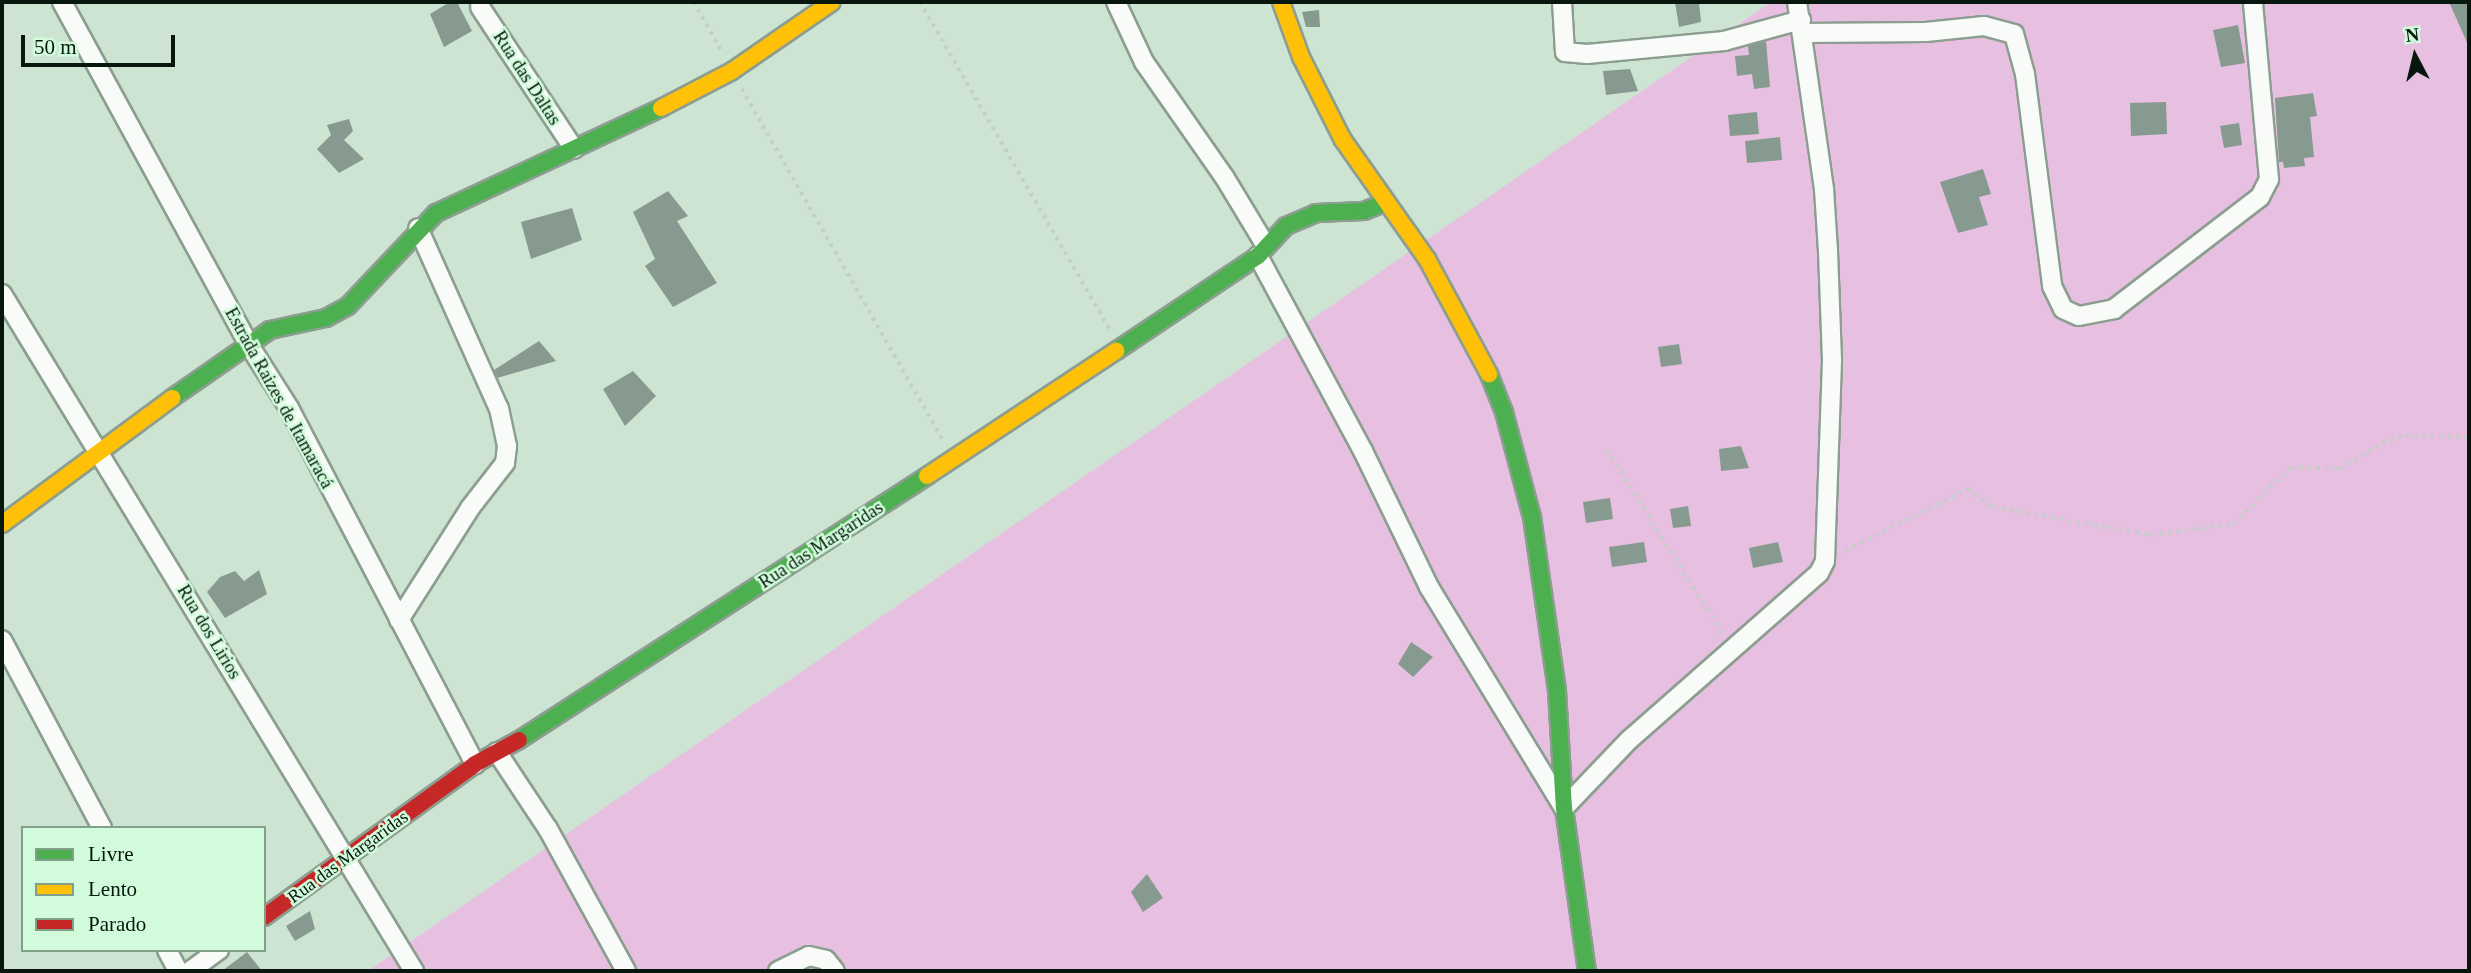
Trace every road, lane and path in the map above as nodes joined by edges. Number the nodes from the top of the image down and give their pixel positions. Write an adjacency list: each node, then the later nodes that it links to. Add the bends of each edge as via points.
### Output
1 (62, 2): 17 (street, Estrada Raizes de Itamaracá)
2 (694, 2): 11 (path)
3 (832, 2): 11 (street)
4 (920, 2): 18 (path)
5 (1116, 2): 15 (street, via 1144,62 1225,178)
6 (1281, 2): 13 (street, via 1321,99 1365,176)
7 (1562, 2): 10 (street, via 1565,52 1587,54 1724,41)
8 (2253, 2): 10 (street, via 2269,179 2260,197 2114,309 2079,316 2063,309 2052,286 2025,74 2014,34 1984,26 1926,32)
9 (480, 6): 12 (street, Rua das Daltas)
10 (1800, 18): 24 (street, via 1824,189 1832,360)
11 (732, 71): 12 (street); 22 (path)
12 (574, 149): 14 (street, via 451,204)
13 (1386, 202): 15 (street, Rua das Margaridas, via 1364,211 1329,210 1298,218); 30 (street, via 1427,259 1493,383 1517,458 1532,517 1558,691)
14 (418, 228): 17 (street, via 348,306 326,318 270,330); 25 (street, via 499,409 507,446 505,463 470,508)
15 (1262, 251): 18 (street, Rua das Margaridas); 30 (street, via 1429,587)
16 (2, 294): 20 (street, Rua dos Lirios)
17 (247, 342): 20 (street); 25 (street, Estrada Raizes de Itamaracá, via 289,408)
18 (1120, 347): 22 (street, Rua das Margaridas)
19 (2469, 437): 24 (path, via 2405,436 2382,443 2339,469 2291,467 2233,524 2151,535 1993,507 1968,489)
20 (98, 450): 23 (street); 32 (street, Rua dos Lirios)
21 (1607, 450): 27 (path)
22 (954, 459): 28 (street, Rua das Margaridas, via 560,715)
23 (2, 524)
24 (1825, 561): 27 (street, via 1807,585)
25 (399, 620): 29 (street, Estrada Raizes de Itamaracá)
26 (2, 640): 31 (street)
27 (1731, 648): 30 (street, via 1629,740)
28 (497, 751): 29 (street, Rua das Margaridas); 39 (street, via 548,829)
29 (475, 764): 32 (street, Rua das Margaridas)
30 (1563, 808): 42 (street)
31 (101, 826)
32 (347, 857): 33 (street, Rua das Margaridas); 38 (street, Rua dos Lirios)
33 (266, 916)
34 (168, 952): 36 (street)
35 (216, 952): 37 (street)
36 (178, 971)
37 (190, 971)
38 (414, 971)
39 (626, 971)
40 (778, 971): 41 (street, via 809,956 826,960)
41 (835, 971)
42 (1587, 971)

